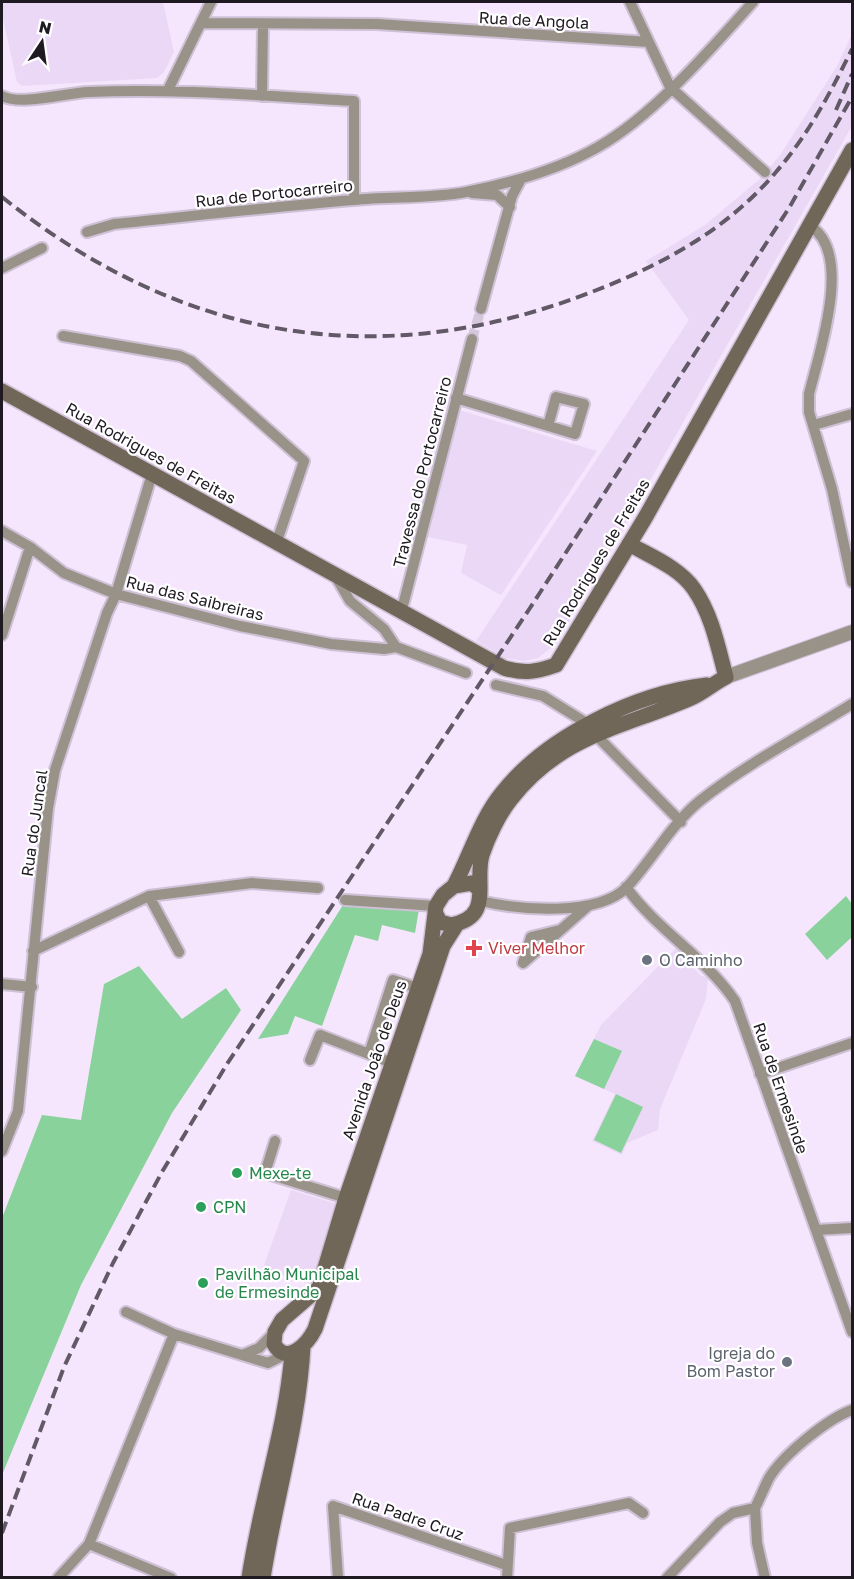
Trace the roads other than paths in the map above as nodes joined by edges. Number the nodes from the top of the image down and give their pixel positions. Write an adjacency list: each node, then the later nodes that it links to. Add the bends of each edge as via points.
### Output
1 (211, 2): 4 (street)
2 (630, 2): 6 (street)
3 (753, 2): 7 (street, Rua de Portocarreiro)
4 (202, 23): 5 (street, Rua de Angola); 8 (street)
5 (263, 24): 6 (street, Rua de Angola, via 377,24); 10 (street)
6 (649, 42): 7 (street)
7 (670, 87): 12 (street); 13 (street, Rua de Portocarreiro, via 643,116 598,147)
8 (168, 90): 9 (street, via 85,92 14,100); 10 (street)
9 (2, 96)
10 (262, 96): 15 (street, via 354,101)
11 (852, 150): 17 (main road, Rua Rodrigues de Freitas)
12 (765, 172)
13 (520, 181): 14 (street, Rua de Portocarreiro); 16 (street)
14 (466, 192): 15 (street, Rua de Portocarreiro); 16 (street, Rua de Portocarreiro, via 497,195)
15 (354, 199): 18 (street, Rua de Portocarreiro, via 114,224)
16 (510, 207): 21 (street)
17 (810, 226): 28 (street, via 819,231 828,246 835,288 809,394); 32 (main road, Rua Rodrigues de Freitas)
18 (87, 232)
19 (42, 248): 20 (street)
20 (2, 268)
21 (481, 309)
22 (63, 336): 31 (street, via 191,361 304,461)
23 (472, 339): 25 (street, Travessa do Portocarreiro)
24 (2, 391): 29 (main road, Rua Rodrigues de Freitas)
25 (456, 398): 27 (street); 37 (street, Travessa do Portocarreiro)
26 (852, 414): 28 (street)
27 (548, 426)
28 (814, 426): 35 (street)
29 (152, 474): 31 (main road, Rua Rodrigues de Freitas); 36 (street, Rua do Juncal)
30 (2, 531): 33 (street, Rua das Saibreiras)
31 (276, 544): 34 (main road, Rua Rodrigues de Freitas)
32 (629, 544): 37 (main road, Rua Rodrigues de Freitas, via 556,666 535,673 504,668); 43 (main road, via 674,570 694,587 709,617)
33 (30, 548): 36 (street, Rua das Saibreiras, via 64,573); 38 (street)
34 (336, 577): 37 (main road, Rua Rodrigues de Freitas); 41 (street, via 350,601 384,629)
35 (852, 582)
36 (116, 594): 41 (street, Rua das Saibreiras, via 240,626 331,644); 58 (street, Rua do Juncal, via 55,770)
37 (401, 613)
38 (4, 617): 40 (street)
39 (852, 632): 43 (street)
40 (2, 635)
41 (396, 647): 42 (street)
42 (466, 673)
43 (726, 677): 46 (main road, via 710,685 688,687)
44 (496, 685): 46 (street, via 543,696)
45 (852, 704): 47 (street, via 738,773 699,801)
46 (591, 728): 47 (street); 48 (main road, via 558,741 501,793); 52 (main road, via 510,800 482,856)
47 (681, 822): 49 (street)
48 (454, 886): 52 (main road, via 472,883); 55 (main road, via 443,895)
49 (626, 887): 54 (street, via 611,899); 67 (street, Rua de Ermesinde, via 639,905 726,988 735,1001)
50 (318, 888): 51 (street, via 252,883)
51 (149, 896): 58 (street); 59 (street)
52 (481, 896): 54 (street, via 507,907); 56 (main road, Avenida João de Deus, via 470,916)
53 (345, 900): 55 (street)
54 (588, 905): 57 (street)
55 (436, 909): 56 (main road, via 437,917 445,924); 62 (main road, Avenida João de Deus, via 430,954)
56 (457, 924): 71 (main road, Avenida João de Deus, via 443,946)
57 (560, 930)
58 (33, 951): 61 (street, Rua do Juncal)
59 (179, 952)
60 (2, 984): 61 (street)
61 (32, 987): 69 (street, Rua do Juncal, via 18,1112)
62 (418, 988): 64 (street, via 393,980); 66 (main road, Avenida João de Deus)
63 (852, 1043): 67 (street)
64 (369, 1054): 65 (street, via 320,1035); 66 (street)
65 (310, 1060)
66 (392, 1063): 70 (main road, Avenida João de Deus)
67 (760, 1074): 73 (street, Rua de Ermesinde)
68 (275, 1141): 70 (street, via 265,1173)
69 (2, 1151)
70 (346, 1198): 71 (main road, Avenida João de Deus)
71 (344, 1221): 74 (main road, Avenida João de Deus, via 319,1288); 76 (main road, Avenida João de Deus)
72 (852, 1228): 73 (street)
73 (816, 1230): 78 (street, Rua de Ermesinde)
74 (297, 1308): 76 (main road, via 309,1309); 77 (main road, Avenida João de Deus, via 287,1314)
75 (126, 1312): 79 (street)
76 (316, 1323): 80 (main road, Avenida João de Deus, via 312,1334)
77 (275, 1332): 80 (main road, Avenida João de Deus, via 277,1348); 81 (street, via 259,1348)
78 (852, 1332)
79 (174, 1334): 81 (street); 85 (street)
80 (294, 1351): 81 (street, via 268,1363); 89 (main road, Avenida João de Deus); 90 (main road, Avenida João de Deus, via 301,1383)
81 (242, 1355)
82 (852, 1410): 83 (street, via 800,1445 770,1477)
83 (755, 1508): 93 (street, via 720,1522); 94 (street)
84 (643, 1513): 86 (street, via 628,1503 510,1528)
85 (89, 1544): 87 (street); 88 (street)
86 (506, 1565): 91 (street, Rua Padre Cruz, via 333,1506); 92 (street)
87 (58, 1578)
88 (171, 1578)
89 (249, 1578)
90 (263, 1578)
91 (338, 1578)
92 (507, 1578)
93 (667, 1578)
94 (765, 1578)

